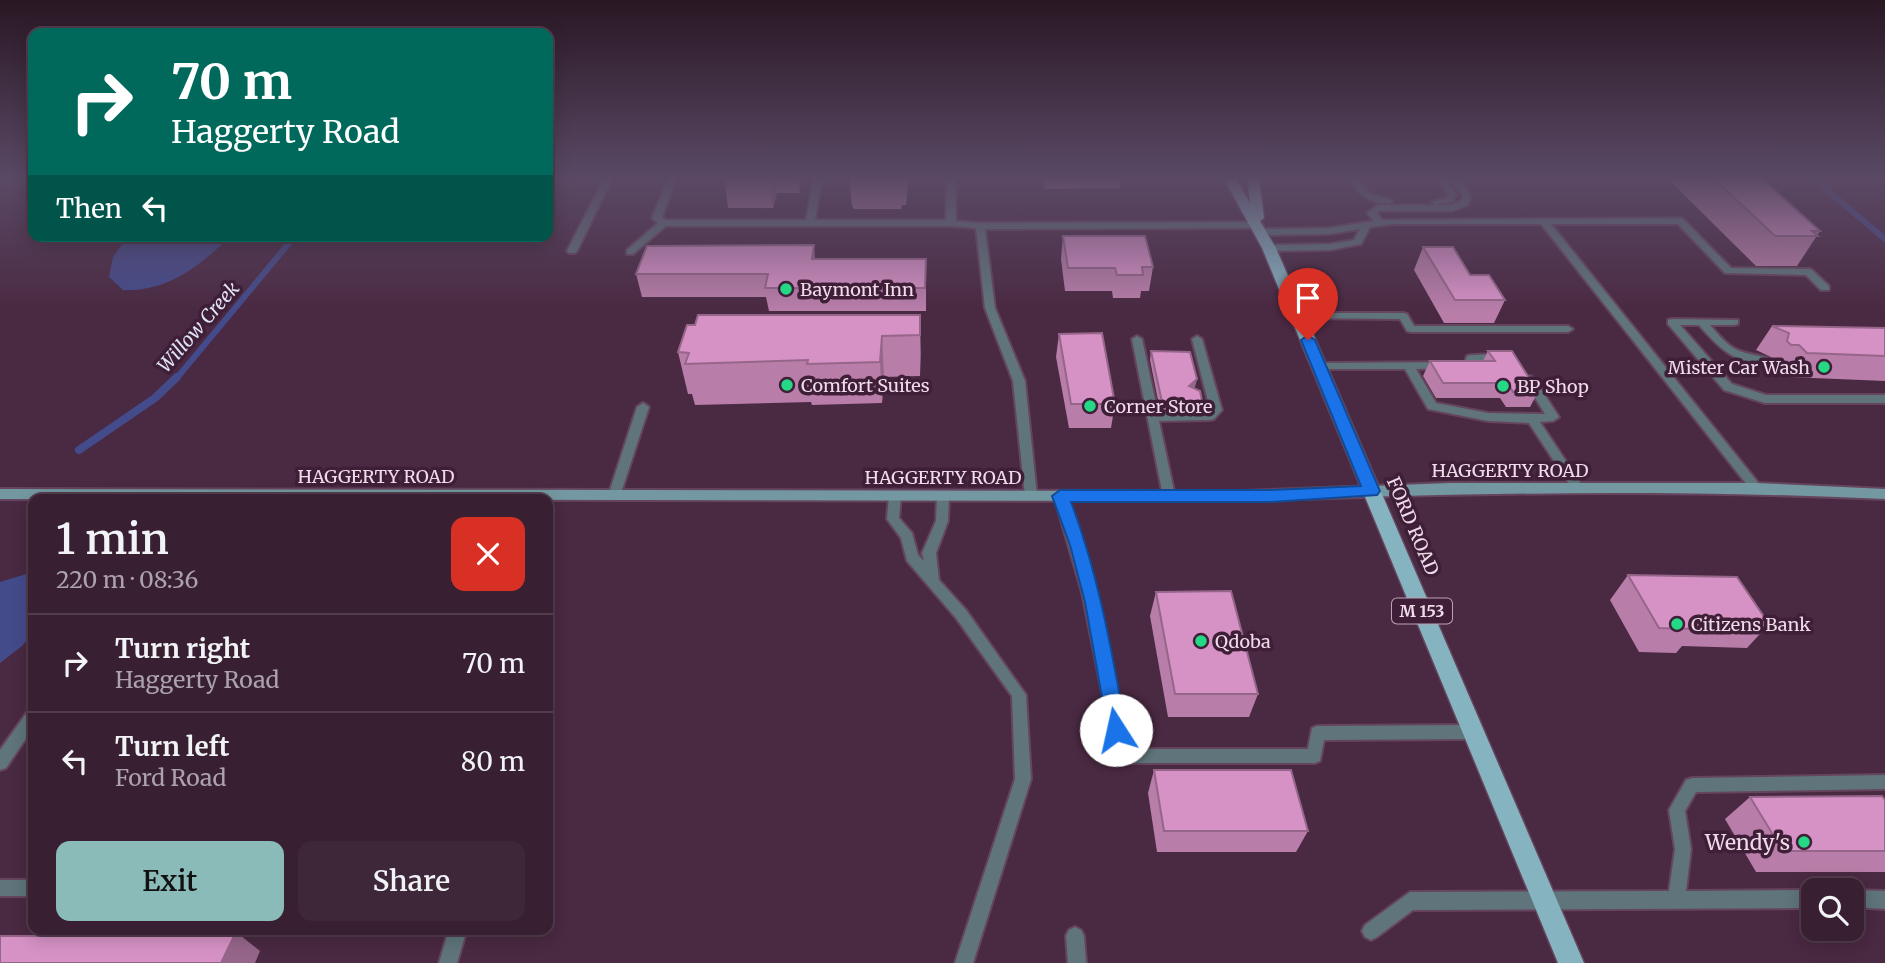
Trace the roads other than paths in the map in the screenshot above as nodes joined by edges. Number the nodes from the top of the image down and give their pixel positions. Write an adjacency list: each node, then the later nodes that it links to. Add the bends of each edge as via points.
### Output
1 (587, 222): 15 (lane)
2 (1256, 222): 13 (main road, FORD ROAD / M 153)
3 (1259, 222): 13 (main road, FORD ROAD / M 153)
4 (1467, 222): 10 (lane)
5 (1545, 222): 35 (lane)
6 (1681, 222): 17 (lane, via 1728,271 1809,272)
7 (664, 223): 8 (lane); 16 (lane)
8 (810, 223): 9 (lane)
9 (951, 223): 12 (lane)
10 (1380, 223): 11 (lane)
11 (1366, 225): 13 (lane, via 1329,231); 14 (lane, via 1358,242)
12 (980, 226): 13 (lane); 45 (lane, via 990,308 1019,381)
13 (1260, 229): 14 (main road, FORD ROAD / M 153)
14 (1269, 248): 18 (main road, FORD ROAD / M 153)
15 (572, 251)
16 (630, 252)
17 (1825, 288)
18 (1298, 316): 21 (lane, via 1403,316 1410,329); 26 (main road, FORD ROAD / M 153)
19 (1702, 322): 20 (lane); 24 (lane, via 1730,353); 31 (lane, via 1672,322 1728,387 1765,398)
20 (1734, 322)
21 (1568, 329)
22 (1138, 339): 33 (lane, via 1149,376)
23 (1197, 339): 27 (lane)
24 (1765, 360)
25 (1408, 365): 26 (lane); 34 (lane, via 1432,406 1488,417); 34 (lane, via 1469,365 1471,358 1519,362 1553,417)
26 (1320, 366): 37 (main road, FORD ROAD / M 153)
27 (1207, 375): 28 (lane); 30 (lane)
28 (1192, 376)
29 (1196, 393): 30 (lane)
30 (1212, 393): 33 (lane, via 1216,410 1210,416)
31 (1885, 399)
32 (643, 407): 42 (lane)
33 (1152, 417): 47 (lane)
34 (1532, 419): 36 (lane)
35 (1756, 488): 36 (main road, HAGGERTY ROAD); 40 (main road, HAGGERTY ROAD)
36 (1579, 490): 37 (main road, HAGGERTY ROAD)
37 (1371, 491): 47 (main road, HAGGERTY ROAD); 50 (main road, FORD ROAD / M 153)
38 (0, 494): 39 (main road, HAGGERTY ROAD)
39 (28, 494)
40 (1885, 494)
41 (553, 496): 42 (main road, HAGGERTY ROAD)
42 (614, 496): 43 (main road, HAGGERTY ROAD)
43 (895, 496): 44 (main road, HAGGERTY ROAD); 48 (lane, via 893,519 907,536 912,557)
44 (943, 496): 45 (main road, HAGGERTY ROAD); 48 (lane, via 942,521 929,553)
45 (1031, 496): 46 (main road, HAGGERTY ROAD)
46 (1060, 496): 47 (main road, HAGGERTY ROAD); 50 (lane, via 1094,602 1121,756 1315,756 1317,733)
47 (1169, 496)
48 (933, 582): 64 (lane, via 1019,695 1023,779)
49 (28, 723): 51 (lane)
50 (1473, 732): 58 (main road, FORD ROAD / M 153)
51 (0, 763)
52 (1885, 782): 55 (lane, via 1692,785 1677,810 1683,849)
53 (0, 888): 54 (lane)
54 (28, 888)
55 (1677, 898): 56 (lane); 58 (lane)
56 (1801, 899)
57 (1864, 899): 59 (lane)
58 (1543, 900): 60 (lane, via 1410,901); 66 (main road, FORD ROAD / M 153)
59 (1885, 900)
60 (1371, 931)
61 (456, 935): 63 (lane)
62 (1074, 936): 65 (lane)
63 (448, 963)
64 (964, 963)
65 (1077, 963)
66 (1571, 963)

